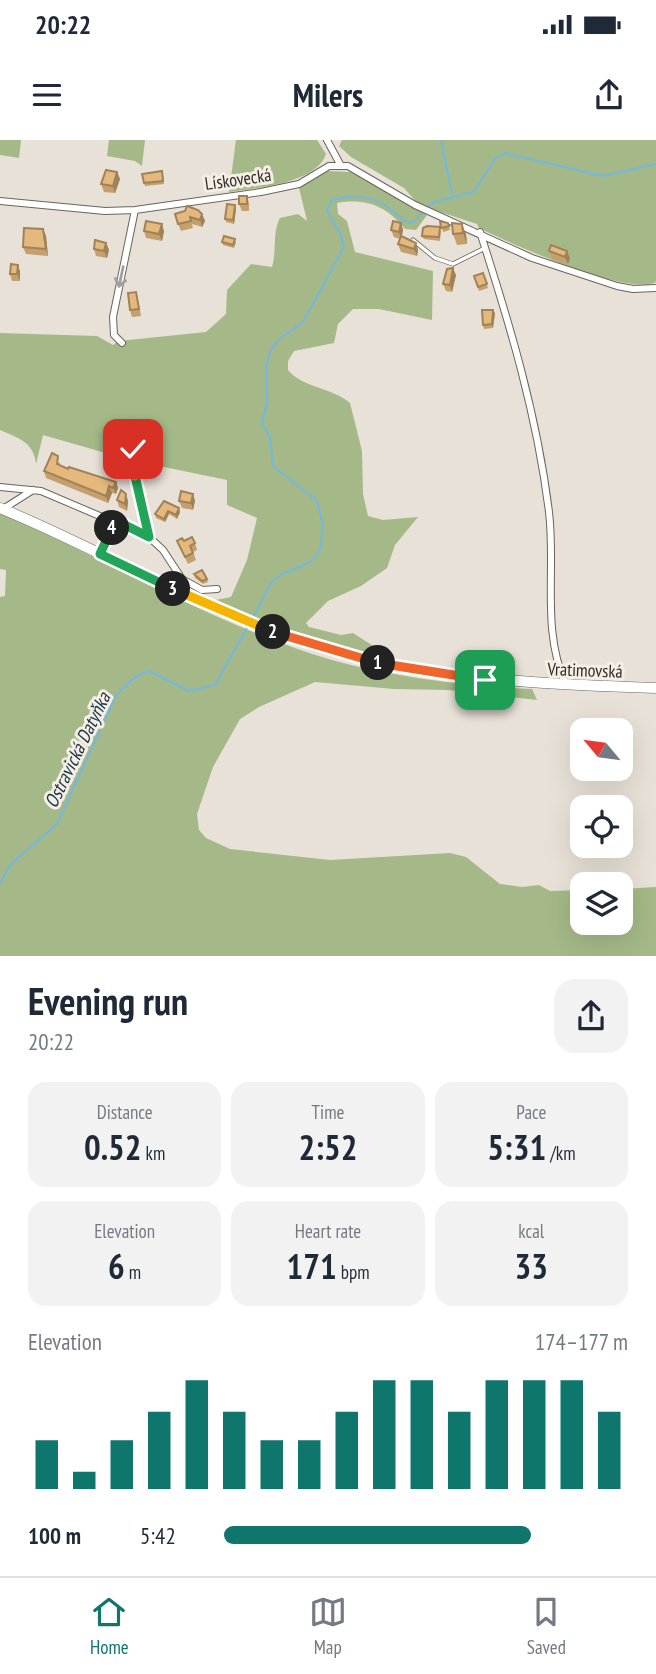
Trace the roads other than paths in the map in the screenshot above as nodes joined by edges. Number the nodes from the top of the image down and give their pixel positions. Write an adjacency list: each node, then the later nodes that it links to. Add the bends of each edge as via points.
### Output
1 (327, 140): 2 (street)
2 (341, 166): 4 (street, Lískovecká, via 330,166 299,184); 5 (street)
3 (0, 201): 4 (street, Lískovecká)
4 (135, 210): 9 (street, one-way to 9, via 113,317 114,335)
5 (480, 232): 7 (street); 8 (street, via 532,258 617,286)
6 (413, 240): 7 (lane, via 435,258 453,264)
7 (485, 248): 18 (street, via 537,426 553,561 550,632)
8 (656, 288)
9 (122, 343)
10 (133, 449): 15 (street, via 135,481)
11 (0, 487): 12 (street)
12 (33, 490): 13 (street); 14 (street)
13 (2, 508): 16 (main road, Vratimovská)
14 (115, 520): 15 (street); 16 (street)
15 (149, 537): 17 (street, via 182,579 202,590)
16 (100, 554): 18 (main road, Vratimovská, via 287,637 345,655 454,676)
17 (217, 589)
18 (566, 685): 19 (main road, Vratimovská)
19 (656, 688)

